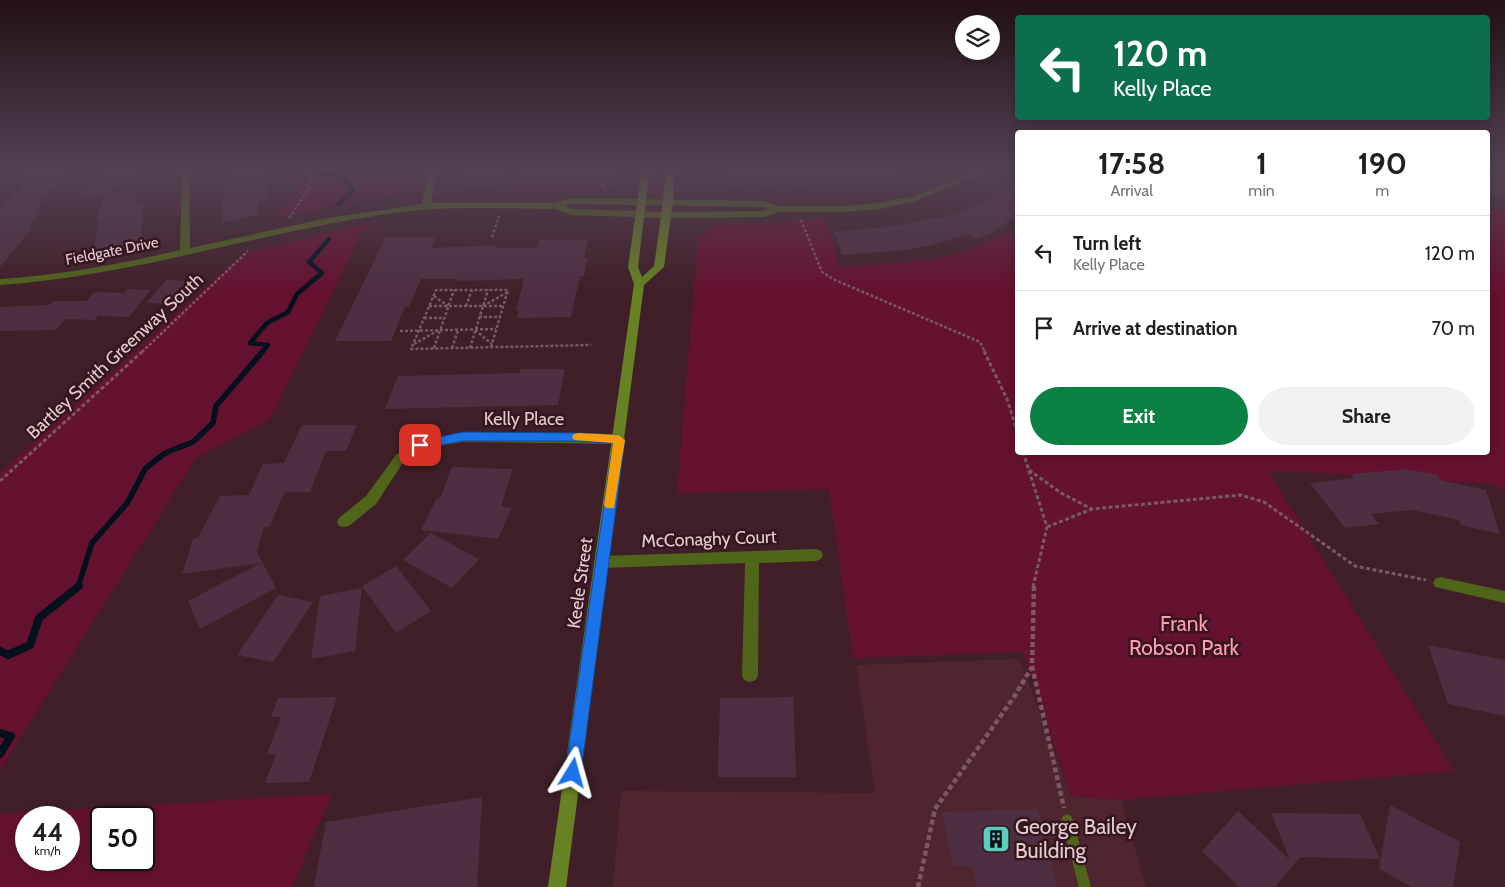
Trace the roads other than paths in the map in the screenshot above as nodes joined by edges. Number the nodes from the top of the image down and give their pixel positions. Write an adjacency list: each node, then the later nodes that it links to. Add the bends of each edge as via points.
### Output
1 (185, 209): 9 (street)
2 (403, 209): 9 (street, Fieldgate Drive, via 344,218)
3 (564, 209): 7 (street, Fieldgate Drive)
4 (641, 209): 7 (main road, Keele Street)
5 (667, 209): 8 (main road)
6 (777, 209): 8 (street, Fieldgate Drive, via 764,214)
7 (640, 214): 8 (street, Fieldgate Drive); 11 (main road, Keele Street, via 633,267)
8 (667, 215): 11 (main road, via 659,267)
9 (185, 253): 10 (street, Fieldgate Drive, via 100,271)
10 (0, 282)
11 (639, 284): 12 (main road, Keele Street)
12 (619, 440): 13 (street, Kelly Place, via 463,437 420,445 400,458 371,500); 16 (main road, Keele Street)
13 (344, 522)
14 (816, 555): 15 (street, McConaghy Court)
15 (752, 557): 16 (street, McConaghy Court); 19 (street)
16 (602, 562): 21 (main road, Keele Street)
17 (1440, 583): 18 (street)
18 (1505, 597)
19 (750, 675)
20 (1066, 820): 22 (lane)
21 (557, 887)
22 (1085, 887)

